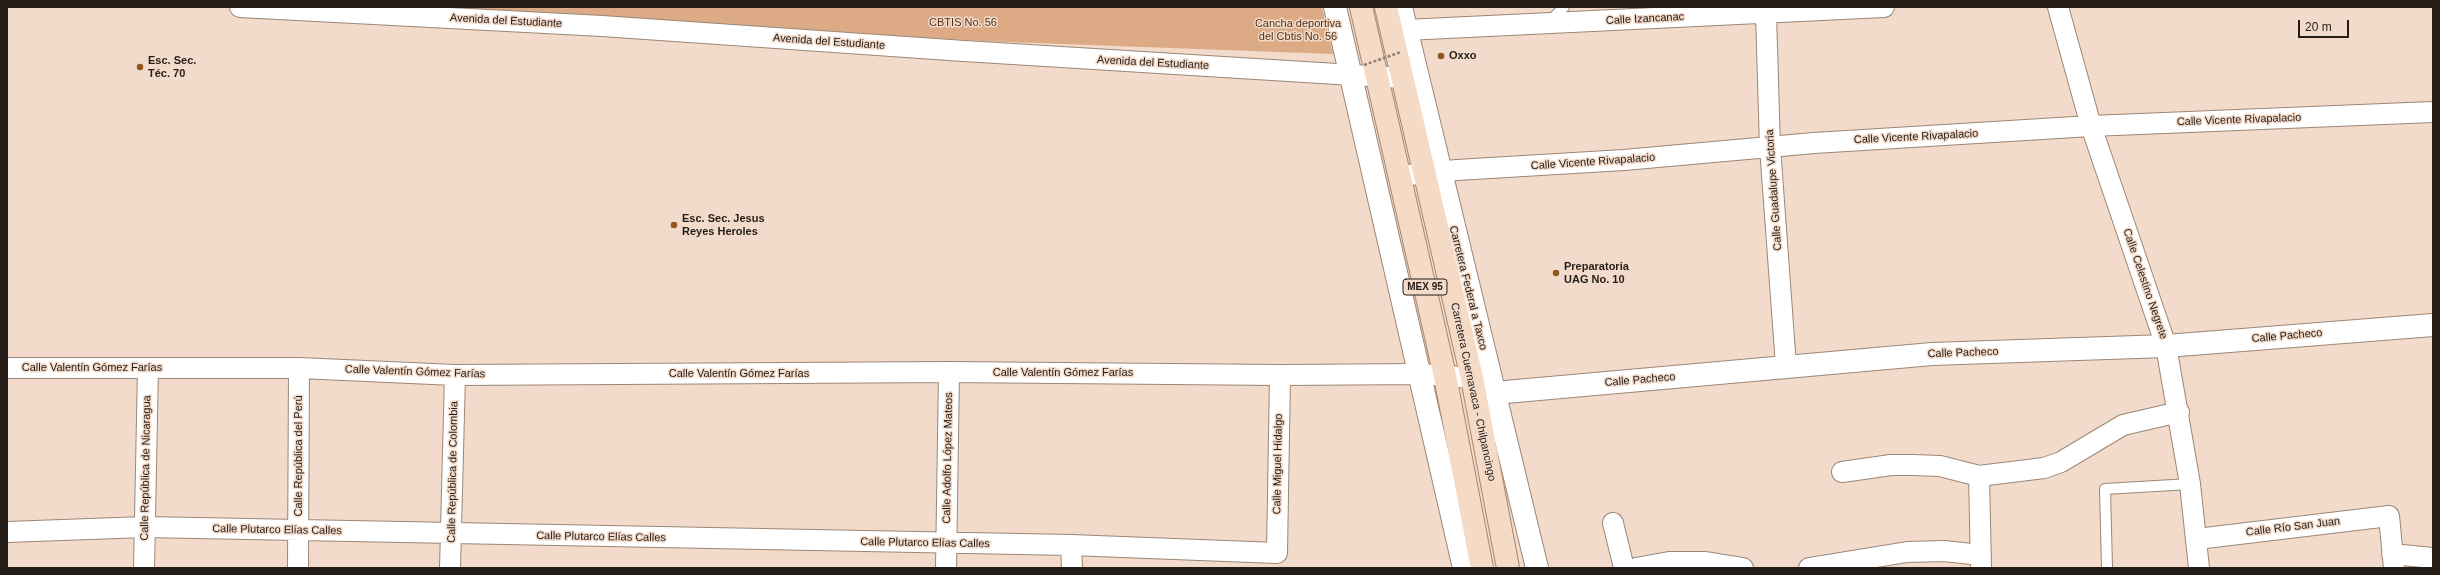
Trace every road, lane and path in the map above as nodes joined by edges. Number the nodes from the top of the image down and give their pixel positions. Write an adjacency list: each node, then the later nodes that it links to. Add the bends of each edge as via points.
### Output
1 (240, 7): 13 (street, Avenida del Estudiante, via 602,26 964,51)
2 (1335, 7): 13 (street)
3 (1361, 7): 13 (main road, MEX 95)
4 (1386, 7): 14 (main road, Carretera Cuernavaca - Chilpancingo / MEX 95)
5 (1400, 7): 11 (street)
6 (1564, 7): 10 (lane)
7 (1884, 7): 9 (street, Calle Izancanac)
8 (2058, 7): 16 (street, Calle Celestino Negrete)
9 (1766, 14): 10 (street, Calle Izancanac); 17 (street, Calle Guadalupe Victoria)
10 (1548, 24): 11 (street, Calle Izancanac)
11 (1405, 30): 14 (street)
12 (1401, 52): 13 (path, bridge)
13 (1363, 72): 14 (street, Avenida del Estudiante); 19 (main road, MEX 95); 29 (street)
14 (1410, 79): 18 (main road, Carretera Cuernavaca - Chilpancingo / MEX 95)
15 (2433, 112): 16 (street, Calle Vicente Rivapalacio)
16 (2091, 126): 17 (street, Calle Vicente Rivapalacio); 23 (street, Calle Celestino Negrete)
17 (1770, 147): 18 (street, Calle Vicente Rivapalacio); 24 (street, Calle Guadalupe Victoria)
18 (1432, 174): 19 (street, Calle Vicente Rivapalacio); 20 (main road, Carretera Cuernavaca - Chilpancingo / MEX 95)
19 (1399, 176): 21 (main road, MEX 95)
20 (1443, 224): 21 (street); 33 (main road, Carretera Cuernavaca - Chilpancingo / MEX 95); 34 (street, Carretera Federal a Taxco)
21 (1411, 229): 32 (main road, MEX 95)
22 (2433, 325): 23 (street, Calle Pacheco)
23 (2166, 346): 24 (street, Calle Pacheco, via 1932,354); 35 (street, Calle Celestino Negrete)
24 (1786, 366): 34 (street, Calle Pacheco)
25 (7, 368): 26 (street, Calle Valentín Gómez Farías)
26 (148, 368): 27 (street, Calle Valentín Gómez Farías); 40 (street, Calle República de Nicaragua)
27 (300, 368): 30 (street, Calle Valentín Gómez Farías); 41 (street, Calle República del Perú)
28 (949, 372): 30 (street, Calle Valentín Gómez Farías); 31 (street, Calle Valentín Gómez Farías); 45 (street, Calle Adolfo López Mateos)
29 (1420, 374): 31 (street, Calle Valentín Gómez Farías); 32 (street, Calle Valentín Gómez Farías); 56 (street)
30 (455, 375): 43 (street, Calle República de Colombia)
31 (1280, 375): 47 (street, Calle Miguel Hidalgo)
32 (1446, 376): 33 (street, Calle Valentín Gómez Farías); 57 (main road, MEX 95)
33 (1472, 378): 58 (main road, Carretera Cuernavaca - Chilpancingo / MEX 95)
34 (1494, 394): 59 (street, Carretera Federal a Taxco)
35 (2178, 412): 37 (street, via 2123,425 2050,466); 38 (street, Calle Celestino Negrete)
36 (1842, 472): 37 (street, via 1891,465 1913,465 1940,466)
37 (1972, 473): 50 (street)
38 (2190, 484): 44 (street, Calle Celestino Negrete); 64 (lane, via 2105,489)
39 (1613, 523): 60 (street)
40 (146, 527): 41 (street, Calle Plutarco Elías Calles); 42 (street, Calle Plutarco Elías Calles); 51 (street, Calle República de Nicaragua)
41 (299, 530): 43 (street, Calle Plutarco Elías Calles); 52 (street, Calle República del Perú)
42 (7, 532)
43 (452, 534): 45 (street, Calle Plutarco Elías Calles); 53 (street, Calle República de Colombia)
44 (2197, 539): 49 (street, Calle Río San Juan, via 2389,516); 65 (street, Calle Celestino Negrete)
45 (946, 544): 46 (street, Calle Plutarco Elías Calles); 54 (street, Calle Adolfo López Mateos)
46 (1071, 545): 47 (street, Calle Plutarco Elías Calles); 55 (street)
47 (1277, 553)
48 (2433, 558): 49 (street)
49 (2393, 561)
50 (1981, 562): 63 (street, via 1944,550 1907,552)
51 (144, 568)
52 (298, 568)
53 (450, 568)
54 (946, 568)
55 (1072, 568)
56 (1464, 568)
57 (1482, 568)
58 (1508, 568)
59 (1537, 568)
60 (1624, 568)
61 (1636, 568): 62 (street, via 1669,562 1706,562)
62 (1743, 568)
63 (1809, 568)
64 (2107, 568)
65 (2199, 568)

